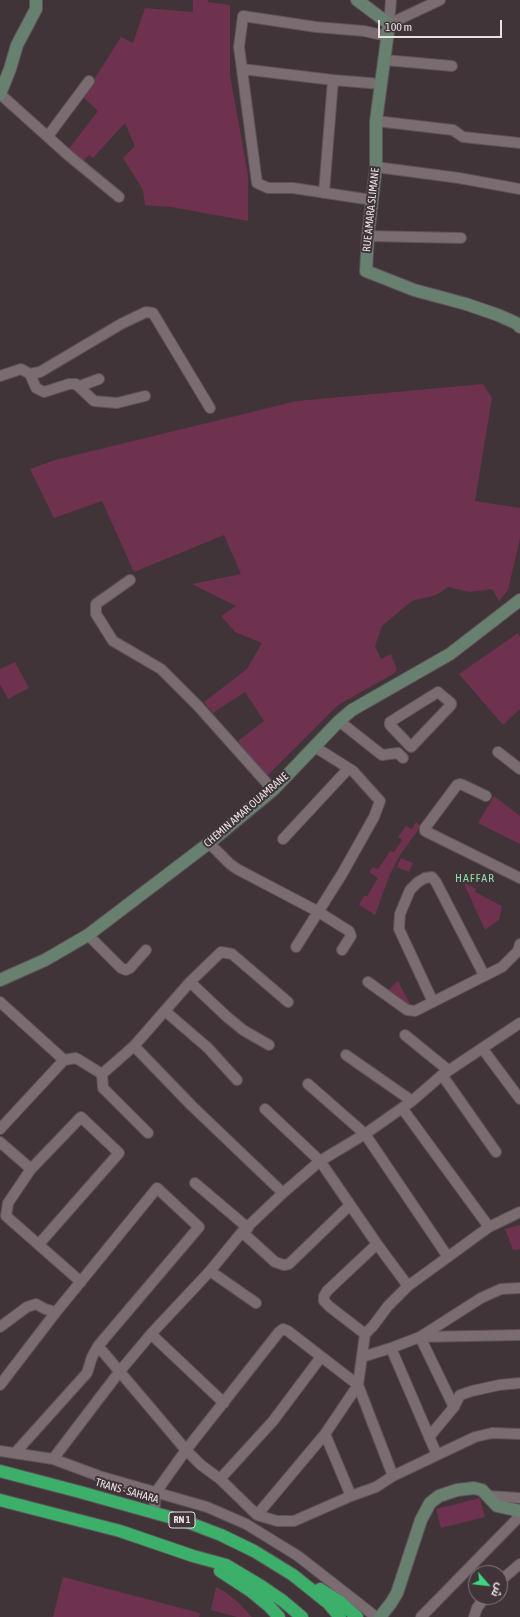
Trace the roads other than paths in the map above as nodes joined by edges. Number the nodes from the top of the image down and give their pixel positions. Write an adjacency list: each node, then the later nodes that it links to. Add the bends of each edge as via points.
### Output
1 (36, 0): 13 (street, via 36,10 17,45)
2 (357, 0): 5 (street)
3 (390, 0): 5 (street)
4 (440, 0): 5 (street)
5 (389, 24): 6 (street, RUE AMARA SLIMANE)
6 (387, 36): 7 (street, RUE AMARA SLIMANE); 9 (street, via 243,16 239,47)
7 (385, 60): 8 (street); 12 (street, RUE AMARA SLIMANE)
8 (452, 66)
9 (242, 69): 10 (street); 19 (street, via 257,183 268,188 293,188)
10 (333, 80): 12 (street); 19 (street)
11 (89, 81): 15 (street)
12 (381, 84): 14 (street, RUE AMARA SLIMANE)
13 (0, 94): 15 (street)
14 (376, 121): 16 (street, via 453,130 463,137); 17 (street, RUE AMARA SLIMANE)
15 (48, 136): 20 (street)
16 (520, 143)
17 (376, 167): 18 (street); 21 (street, RUE AMARA SLIMANE)
18 (520, 189)
19 (324, 193): 21 (street)
20 (119, 197)
21 (372, 200): 22 (street, RUE AMARA SLIMANE)
22 (368, 236): 23 (street); 24 (street, RUE AMARA SLIMANE, via 366,271 414,290 498,315)
23 (461, 238)
24 (520, 327)
25 (30, 374): 26 (street, via 21,369); 28 (street, via 36,388 44,392 69,384); 30 (street, via 40,372 121,324 146,312 153,313)
26 (0, 376)
27 (99, 379): 28 (street)
28 (80, 386): 29 (street, via 94,401 124,402)
29 (145, 396)
30 (210, 408)
31 (130, 580): 40 (street, via 96,604 96,614 113,641 161,669 198,706)
32 (520, 600): 33 (street, CHEMIN AMAR OUAMRANE, via 450,654)
33 (339, 720): 34 (street, CHEMIN AMAR OUAMRANE); 37 (street, via 382,755 398,753)
34 (314, 747): 38 (street); 40 (street, CHEMIN AMAR OUAMRANE)
35 (411, 747): 35 (street, via 451,705 440,692 390,722)
36 (498, 752): 39 (street)
37 (403, 758)
38 (348, 769): 42 (street); 45 (street, via 380,801 374,817 342,874)
39 (520, 770)
40 (273, 790): 43 (street, CHEMIN AMAR OUAMRANE)
41 (486, 796): 44 (street, via 463,785 457,785 425,831)
42 (282, 839)
43 (209, 843): 45 (street, via 237,869); 46 (street, CHEMIN AMAR OUAMRANE)
44 (520, 878)
45 (317, 912): 48 (street); 50 (street, via 349,931 351,936)
46 (88, 935): 49 (street, via 126,970); 52 (street, CHEMIN AMAR OUAMRANE, via 45,960)
47 (520, 944): 51 (street, via 513,958 502,967)
48 (296, 947)
49 (146, 950)
50 (342, 950)
51 (484, 975): 57 (street); 57 (street, via 436,882 432,877 425,878 410,890 400,914 399,929)
52 (0, 980)
53 (190, 982): 56 (street, via 221,952 232,954); 58 (street); 61 (street, via 243,1030)
54 (368, 982): 57 (street, via 412,1012)
55 (0, 1002): 65 (street)
56 (288, 1002)
57 (433, 1002)
58 (165, 1011): 62 (street); 68 (street, via 208,1048)
59 (520, 1023): 63 (street)
60 (405, 1035): 66 (street)
61 (269, 1045)
62 (134, 1046): 67 (street); 82 (street)
63 (482, 1048): 66 (street); 70 (street)
64 (346, 1055): 71 (street)
65 (64, 1060): 67 (street, via 76,1058); 74 (street)
66 (445, 1072): 71 (street); 78 (street)
67 (102, 1074): 75 (street, via 103,1088)
68 (237, 1080)
69 (308, 1084): 76 (street)
70 (520, 1099)
71 (412, 1101): 72 (street)
72 (402, 1108): 76 (street); 85 (street)
73 (265, 1109): 79 (street)
74 (0, 1129)
75 (148, 1133)
76 (365, 1134): 79 (street); 89 (street)
77 (0, 1142): 80 (street)
78 (496, 1152)
79 (320, 1161): 82 (street); 83 (street)
80 (30, 1169): 87 (street, via 8,1203 6,1216); 87 (street, via 81,1117 119,1152)
81 (195, 1183): 86 (street)
82 (283, 1193): 86 (street)
83 (350, 1205): 86 (street, via 284,1266 275,1262); 88 (street)
84 (520, 1212): 85 (street)
85 (489, 1227): 89 (street)
86 (245, 1230): 90 (street)
87 (38, 1244): 91 (street)
88 (377, 1244): 92 (street); 98 (street, via 324,1296 324,1301 330,1307)
89 (448, 1257): 92 (street)
90 (210, 1271): 94 (street); 97 (street)
91 (80, 1282): 95 (street); 101 (street, via 157,1188 199,1227)
92 (408, 1286): 98 (street)
93 (520, 1288): 100 (street, via 501,1289 481,1298)
94 (256, 1303)
95 (56, 1312): 96 (street, via 36,1304 27,1307); 107 (street)
96 (0, 1327)
97 (151, 1334): 105 (street); 109 (street)
98 (365, 1334): 104 (street)
99 (520, 1335): 100 (street)
100 (420, 1337): 102 (street); 110 (street)
101 (98, 1346): 105 (street); 116 (street, via 87,1373)
102 (391, 1348): 104 (street); 113 (street)
103 (321, 1357): 108 (street); 109 (street, via 283,1329); 121 (street, via 273,1421)
104 (362, 1357): 108 (street)
105 (120, 1371): 114 (street); 118 (street)
106 (520, 1383): 110 (street, via 499,1385 460,1395)
107 (0, 1385)
108 (358, 1385): 111 (street); 120 (street)
109 (224, 1403): 114 (street)
110 (454, 1407): 113 (street)
111 (325, 1434): 123 (street); 129 (street)
112 (520, 1434): 117 (street, via 492,1433 475,1437)
113 (429, 1437): 117 (street)
114 (186, 1450): 121 (street, via 201,1466); 122 (street)
115 (0, 1451): 116 (street)
116 (15, 1453): 118 (street)
117 (437, 1455): 120 (street)
118 (53, 1459): 122 (street, via 99,1476)
119 (0, 1472): 127 (highway, TRANS - SAHARA / RN 1)
120 (393, 1476): 123 (street, via 376,1487)
121 (220, 1479): 129 (street)
122 (156, 1492): 127 (street); 140 (street, via 207,1507 246,1524 298,1556)
123 (351, 1496): 129 (street, via 294,1521 277,1521)
124 (489, 1496): 125 (street); 128 (street, via 498,1506); 141 (street, via 474,1488 457,1490 439,1496 430,1503 421,1520 397,1593)
125 (520, 1498)
126 (0, 1500): 130 (highway, via 120,1531)
127 (154, 1512): 133 (highway, TRANS - SAHARA / RN 1, via 221,1535 254,1551)
128 (520, 1512): 135 (street)
129 (257, 1515)
130 (193, 1556): 136 (highway, via 234,1579); 137 (highway, via 226,1565 284,1601)
131 (520, 1564): 132 (street)
132 (508, 1574)
133 (293, 1575): 138 (highway, TRANS - SAHARA / RN 1); 139 (highway, via 312,1583)
134 (479, 1605): 142 (street)
135 (424, 1616)
136 (279, 1617)
137 (302, 1617)
138 (340, 1617)
139 (357, 1617)
140 (376, 1617)
141 (380, 1617)
142 (474, 1617)

